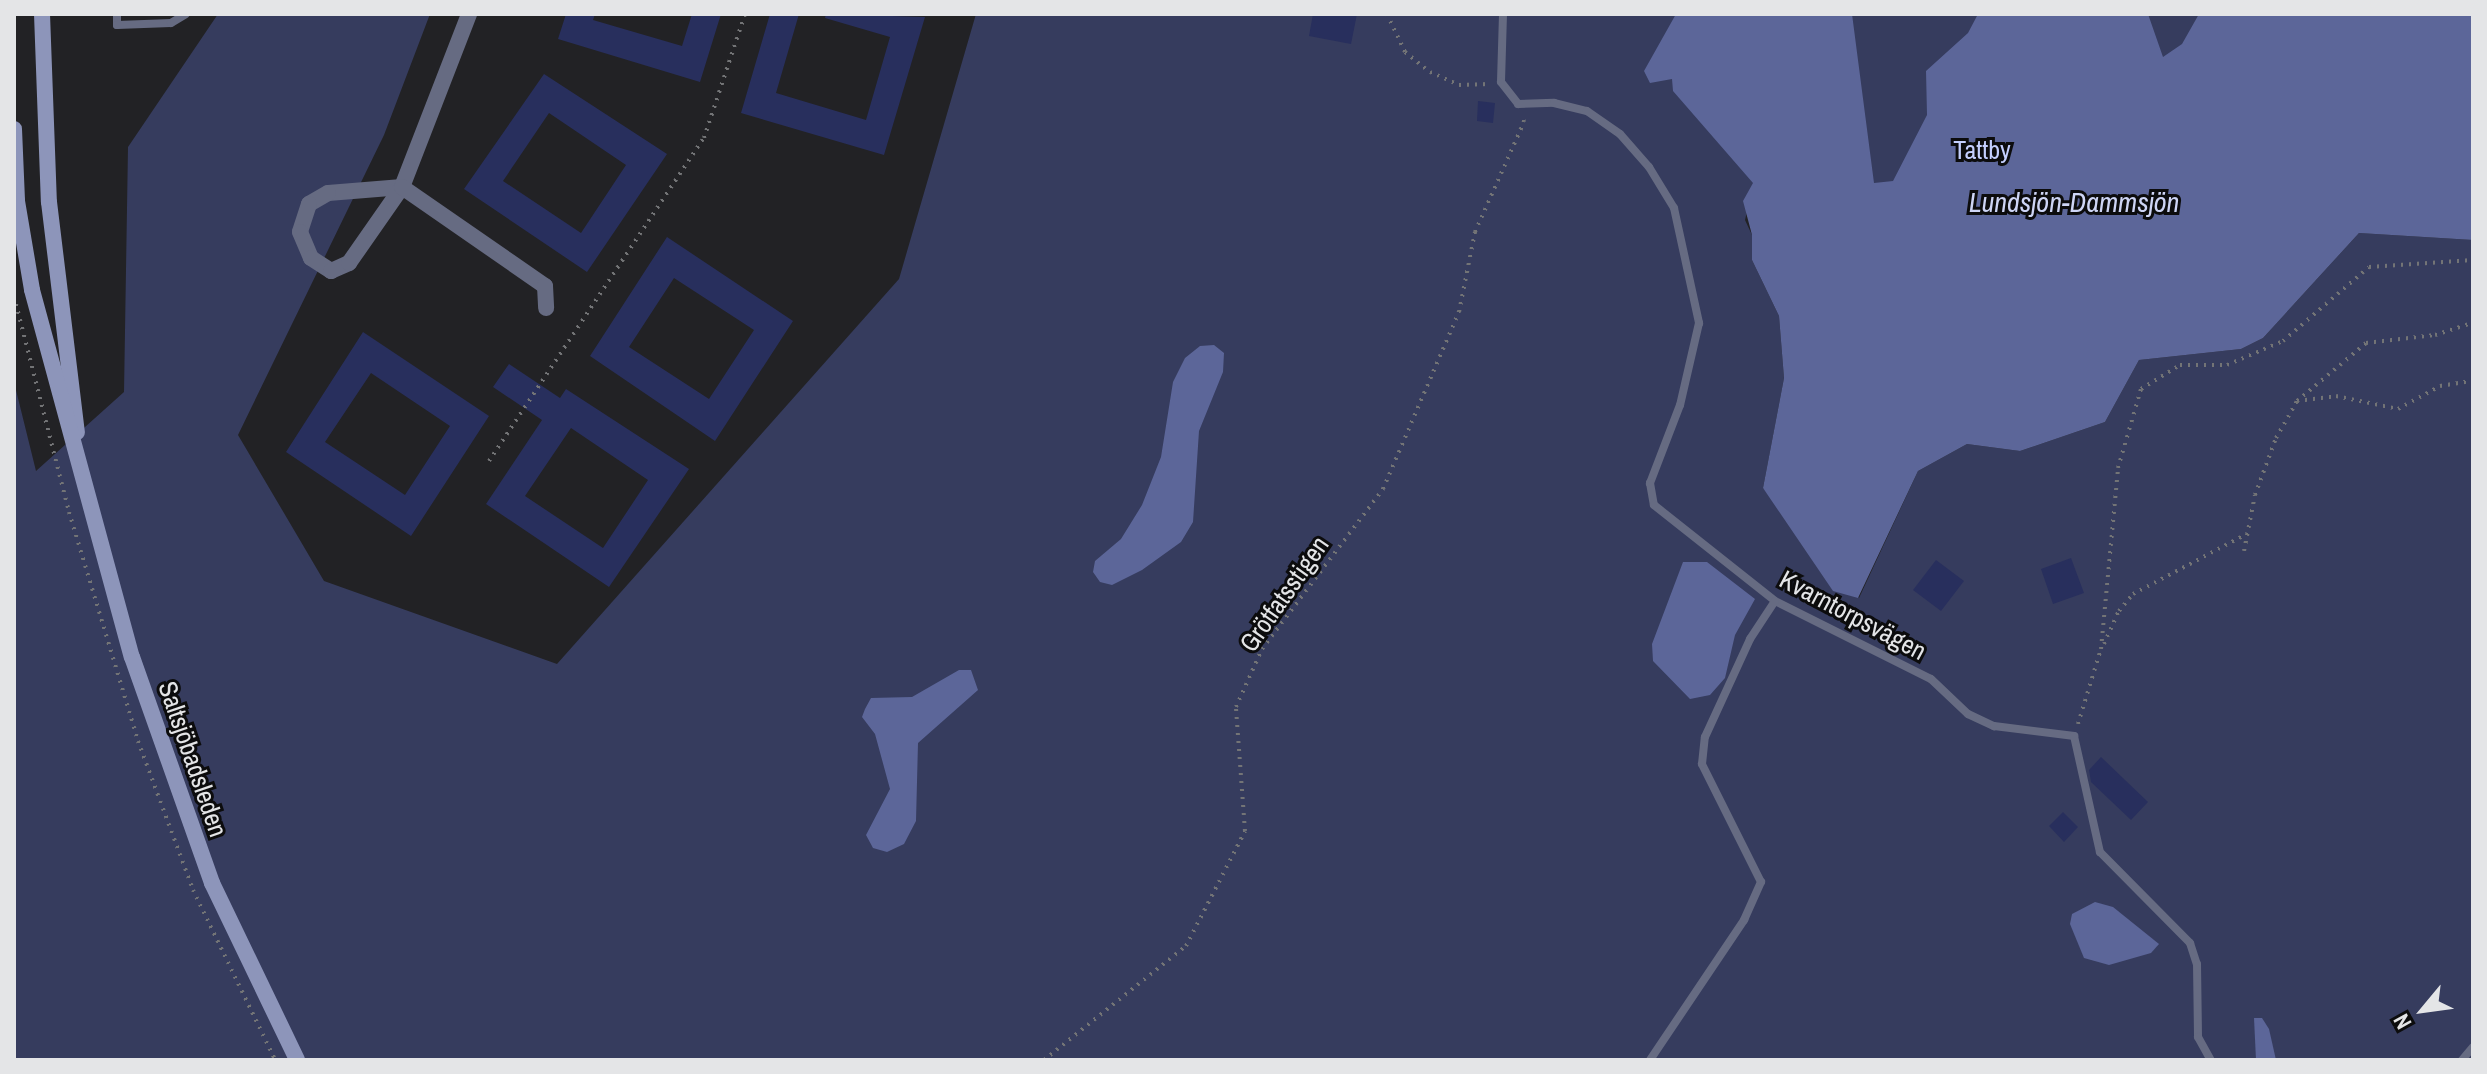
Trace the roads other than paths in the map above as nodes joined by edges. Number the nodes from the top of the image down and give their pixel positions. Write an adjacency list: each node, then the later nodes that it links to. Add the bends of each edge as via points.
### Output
1 (42, 14): 9 (main road, Saltsjöbadsleden, via 49,202)
2 (117, 14): 3 (lane, via 117,25 171,23)
3 (186, 14)
4 (469, 14): 7 (street)
5 (1503, 14): 10 (lane, Kvarntorpsvägen, via 1501,82 1518,104 1554,103 1587,111 1620,134 1674,208 1699,323 1680,405 1650,483 1654,505)
6 (14, 129): 9 (main road, Saltsjöbadsleden, via 17,201 32,290)
7 (402, 187): 7 (street, via 349,263 331,271 311,258 300,232 309,204 328,193); 8 (street, via 545,286)
8 (546, 308)
9 (79, 461): 12 (main road, Saltsjöbadsleden, via 132,657 183,812)
10 (1775, 601): 13 (lane, via 1750,639 1705,737 1702,764 1761,882 1744,920); 14 (lane, Kvarntorpsvägen, via 1931,679 1968,714 1994,726 2074,736 2100,852 2190,943 2197,964 2198,1037)
11 (2473, 1047): 15 (lane)
12 (297, 1060)
13 (1650, 1060)
14 (2211, 1060)
15 (2462, 1060)

